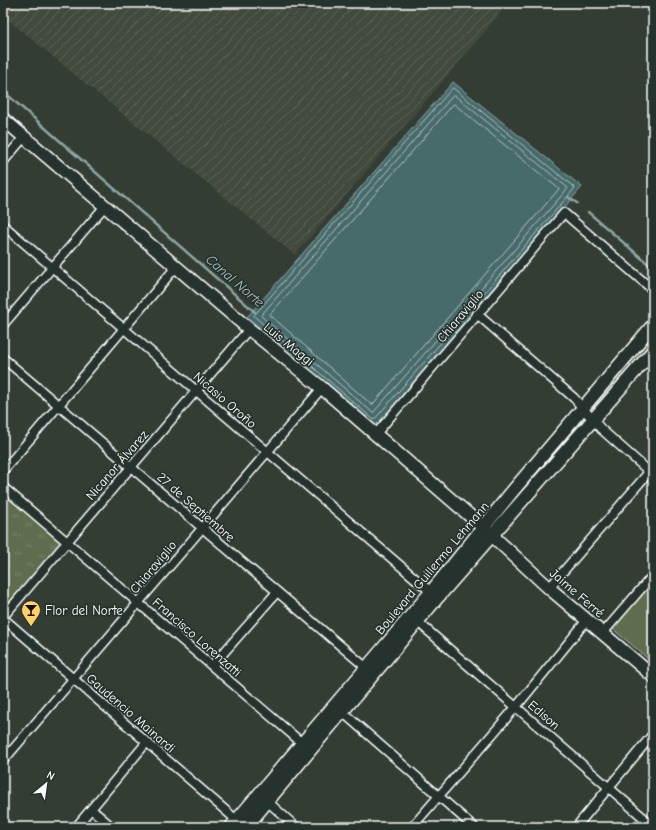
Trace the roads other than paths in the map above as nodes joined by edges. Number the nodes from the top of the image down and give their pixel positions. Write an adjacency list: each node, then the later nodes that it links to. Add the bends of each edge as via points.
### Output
1 (3, 119): 2 (main road, Luis Maggi)
2 (24, 137): 3 (street); 4 (main road, Luis Maggi)
3 (3, 162)
4 (105, 206): 6 (main road, Luis Maggi); 7 (street)
5 (3, 225): 7 (street, Nicasio Oroño)
6 (176, 267): 12 (street); 13 (main road, Luis Maggi)
7 (53, 268): 11 (street); 12 (street, Nicasio Oroño)
8 (653, 290): 9 (street, Chiaraviglio, via 564,213)
9 (477, 314): 19 (street); 21 (street, Chiaraviglio)
10 (653, 325): 19 (main road, Boulevard Guillermo Lehmann)
11 (3, 326)
12 (123, 329): 17 (street, Nicasio Oroño); 18 (street)
13 (249, 329): 16 (main road, Luis Maggi); 17 (street, Nicanor Álvarez)
14 (653, 352): 20 (main road, Boulevard Guillermo Lehmann)
15 (3, 358): 18 (street, 27 de Septiembre)
16 (322, 388): 21 (main road, Luis Maggi); 22 (street, Chiaraviglio)
17 (196, 391): 22 (street, Nicasio Oroño); 23 (street, Nicanor Álvarez)
18 (59, 406): 23 (street, 27 de Septiembre); 24 (street)
19 (583, 407): 20 (street); 28 (main road, Boulevard Guillermo Lehmann, via 511,492)
20 (594, 421): 25 (street); 28 (main road, Boulevard Guillermo Lehmann)
21 (374, 435): 28 (main road, Luis Maggi)
22 (266, 452): 27 (street, Chiaraviglio); 33 (street, Nicasio Oroño)
23 (131, 467): 27 (street, 27 de Septiembre); 29 (street, Nicanor Álvarez)
24 (3, 471)
25 (651, 473): 31 (street)
26 (3, 487): 29 (street, Francisco Lorenzatti)
27 (201, 527): 32 (street, 27 de Septiembre); 34 (street, Chiaraviglio)
28 (488, 532): 31 (main road, Jaime Ferré); 33 (main road, Boulevard Guillermo Lehmann); 37 (main road, Boulevard Guillermo Lehmann)
29 (67, 542): 34 (street, Francisco Lorenzatti); 35 (street, Nicanor Álvarez)
30 (653, 576): 38 (street)
31 (549, 588): 36 (main road, Jaime Ferré)
32 (277, 592): 39 (street); 40 (street, 27 de Septiembre)
33 (431, 592): 40 (main road, Boulevard Guillermo Lehmann)
34 (138, 603): 39 (street, Francisco Lorenzatti); 42 (street, Chiaraviglio)
35 (3, 618): 42 (street, Gaudencio Mainardi)
36 (586, 620): 38 (main road, Jaime Ferré); 43 (street)
37 (418, 622): 40 (main road, Boulevard Guillermo Lehmann); 43 (street, Edison)
38 (603, 633): 41 (main road, Jaime Ferré)
39 (212, 666): 47 (street, Francisco Lorenzatti)
40 (370, 672): 44 (main road, Boulevard Guillermo Lehmann)
41 (653, 676)
42 (73, 679): 46 (street, Gaudencio Mainardi); 48 (street, Chiaraviglio)
43 (516, 706): 49 (street, Edison); 50 (street)
44 (338, 709): 47 (main road, Boulevard Guillermo Lehmann); 50 (street); 51 (main road, Boulevard Guillermo Lehmann)
45 (653, 734): 49 (street)
46 (147, 742): 52 (street); 53 (street, Gaudencio Mainardi)
47 (302, 743): 53 (main road, Boulevard Guillermo Lehmann)
48 (5, 756)
49 (609, 789): 54 (street, Edison); 60 (street)
50 (438, 797): 58 (street); 59 (street)
51 (267, 801): 53 (main road, Boulevard Guillermo Lehmann); 57 (street)
52 (91, 809): 55 (street); 56 (street)
53 (239, 825)
54 (653, 826)
55 (76, 827)
56 (112, 827)
57 (296, 827)
58 (412, 827)
59 (474, 827)
60 (576, 827)

